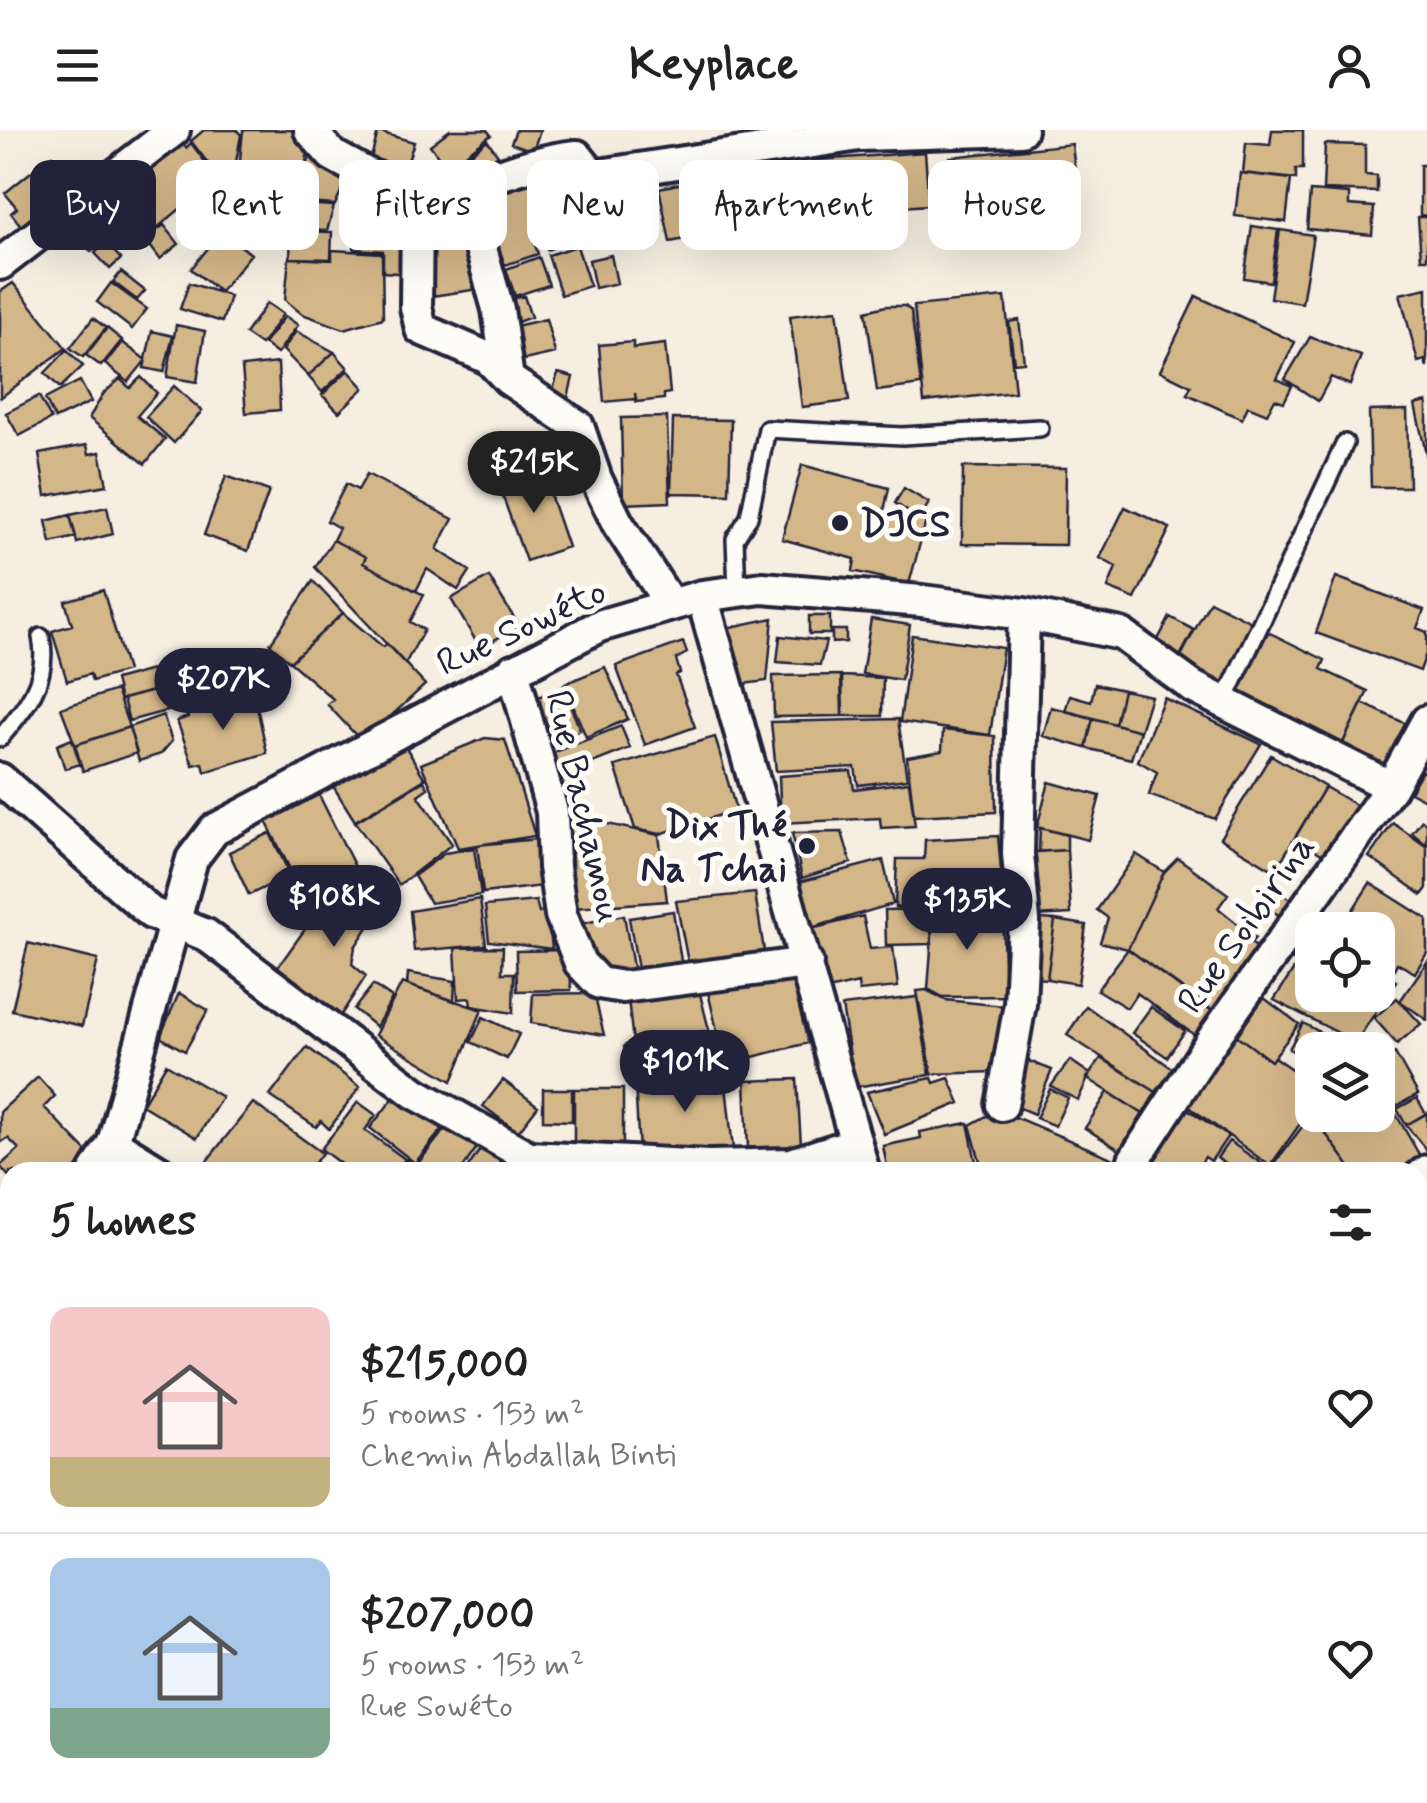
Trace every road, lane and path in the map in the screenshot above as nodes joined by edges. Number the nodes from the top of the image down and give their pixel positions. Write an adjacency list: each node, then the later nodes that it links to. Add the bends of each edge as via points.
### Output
1 (174, 130): 9 (street)
2 (310, 130): 5 (street)
3 (1021, 130): 4 (street)
4 (860, 132): 6 (street, via 594,176 578,156)
5 (339, 160)
6 (507, 173)
7 (415, 250): 10 (street, via 422,330 488,358)
8 (481, 250): 10 (street)
9 (0, 264)
10 (508, 378): 15 (street, via 578,426 618,524)
11 (1040, 428): 13 (lane, via 902,436 767,429 749,518 735,539)
12 (1345, 443): 19 (lane)
13 (738, 592): 14 (street, Rue Sowéto); 16 (street, Rue Sowéto, via 850,592)
14 (702, 596): 15 (street, Rue Sowéto); 25 (street)
15 (671, 605): 18 (street, Rue Sowéto, via 600,626)
16 (1024, 614): 19 (street, Rue Sowéto, via 1121,634); 26 (street, via 1018,854 1024,938)
17 (41, 637): 21 (lane, via 39,686)
18 (512, 670): 24 (street, Rue Sowéto, via 214,830 192,859); 25 (street, Rue Bachamou, via 552,812 561,914 580,963 600,982 622,988)
19 (1224, 702): 23 (street, Rue Sowéto)
20 (1427, 720): 23 (street, Rue Soibirina)
21 (0, 738)
22 (0, 778): 24 (street, via 151,913)
23 (1391, 787): 34 (street, Rue Soibirina)
24 (172, 921): 28 (street, Rue Sowéto); 31 (street, via 206,935 415,1093 528,1157)
25 (807, 963): 27 (street)
26 (1002, 1105)
27 (856, 1142): 32 (street); 33 (street)
28 (113, 1143): 29 (street, Rue Sowéto); 30 (street)
29 (102, 1162)
30 (144, 1162)
31 (629, 1162)
32 (797, 1162)
33 (861, 1162)
34 (1133, 1162)

